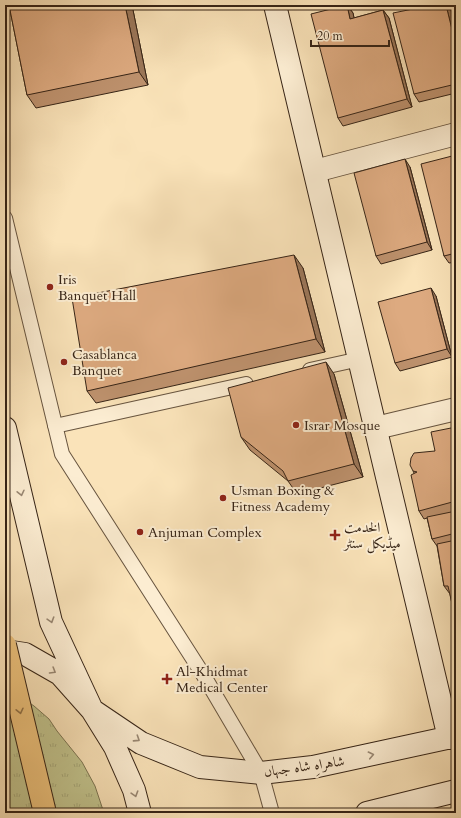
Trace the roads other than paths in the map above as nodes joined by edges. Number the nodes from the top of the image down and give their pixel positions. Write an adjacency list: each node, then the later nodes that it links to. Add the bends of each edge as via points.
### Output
1 (275, 5): 3 (street)
2 (456, 134): 3 (street)
3 (315, 172): 5 (street)
4 (5, 218): 9 (lane)
5 (360, 359): 6 (lane); 11 (street)
6 (298, 373)
7 (258, 381): 9 (lane)
8 (456, 409): 11 (street)
9 (55, 426): 16 (lane, via 62,454 204,676)
10 (5, 428): 14 (street, one-way to 14, via 52,622)
11 (376, 428): 15 (street)
12 (5, 645): 18 (main road, one-way to 18, bridge)
13 (5, 651): 14 (street, one-way to 14, via 25,654 60,674)
14 (92, 710): 16 (street, شاہراہِ شاہ جہاں, one-way to 16, via 141,743 200,767); 19 (street, one-way to 19, via 115,747 134,790)
15 (453, 737): 16 (street, شاہراہِ شاہ جہاں, one-way to 15, via 314,767)
16 (261, 773): 20 (lane)
17 (456, 791): 21 (street)
18 (45, 813)
19 (140, 813)
20 (272, 813)
21 (368, 813)

